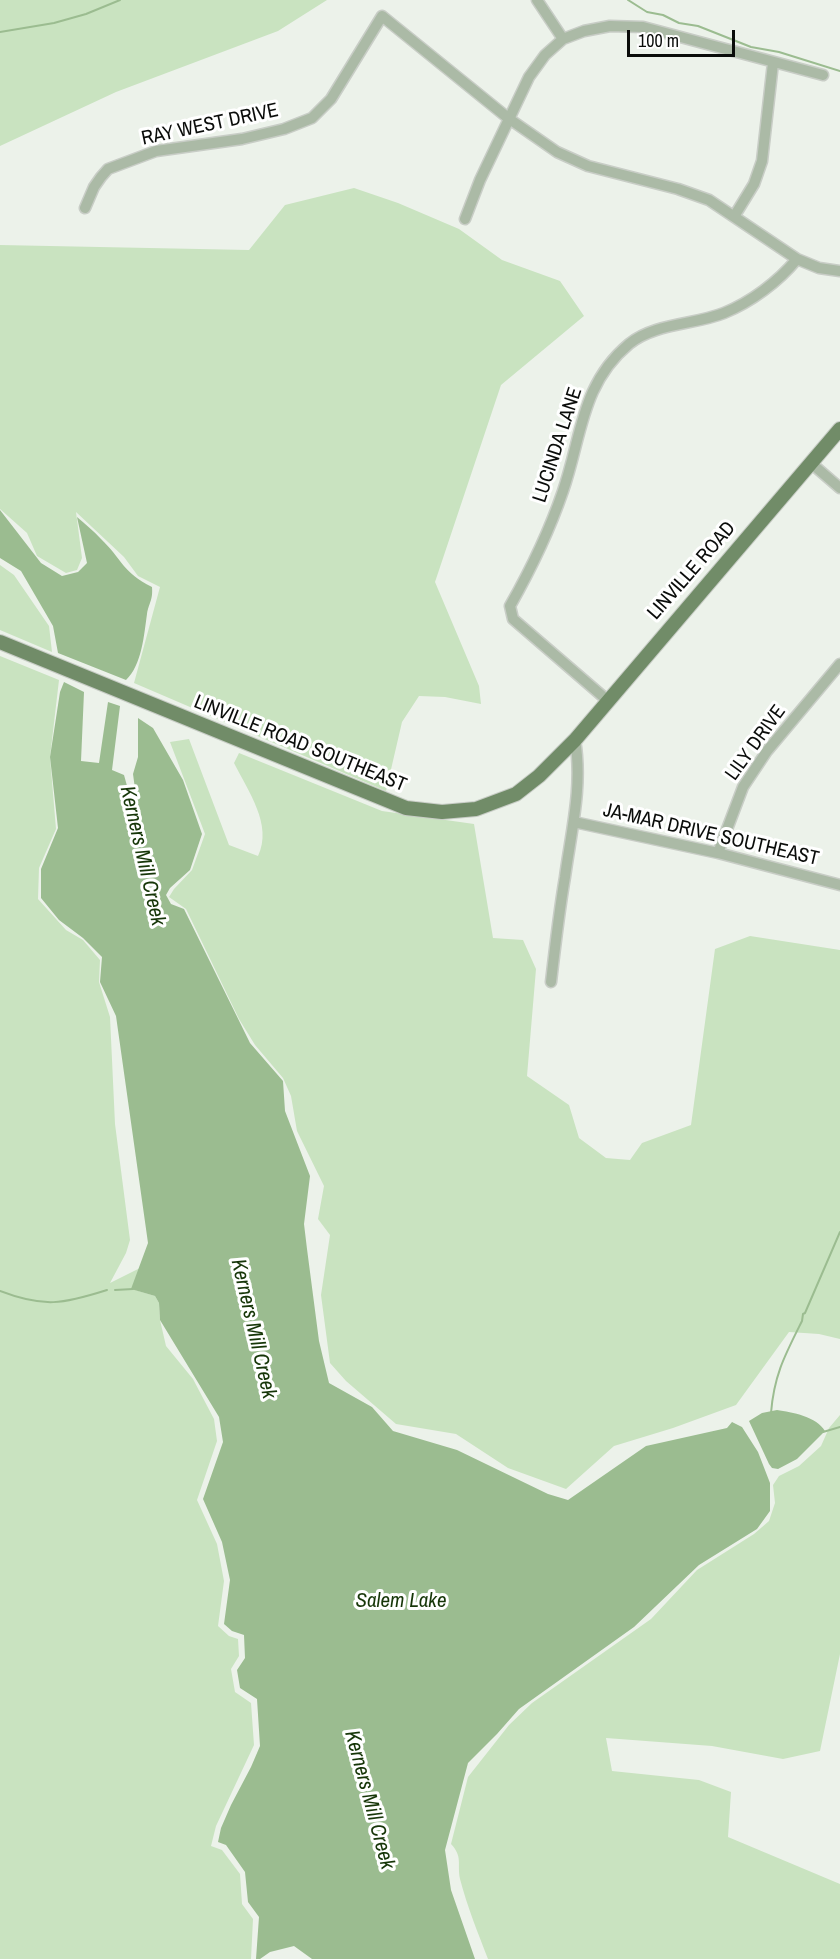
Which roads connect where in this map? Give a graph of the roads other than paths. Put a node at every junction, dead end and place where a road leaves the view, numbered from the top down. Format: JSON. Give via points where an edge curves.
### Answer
{"nodes":[{"id":1,"x":537,"y":0,"type":"edge"},
{"id":2,"x":564,"y":39,"type":"junction"},
{"id":3,"x":773,"y":63,"type":"junction"},
{"id":4,"x":823,"y":75,"type":"dead end"},
{"id":5,"x":508,"y":118,"type":"junction"},
{"id":6,"x":85,"y":208,"type":"dead end"},
{"id":7,"x":735,"y":215,"type":"junction"},
{"id":8,"x":465,"y":219,"type":"dead end"},
{"id":9,"x":797,"y":259,"type":"junction"},
{"id":10,"x":840,"y":271,"type":"edge"},
{"id":11,"x":840,"y":429,"type":"edge"},
{"id":12,"x":811,"y":463,"type":"junction"},
{"id":13,"x":840,"y":488,"type":"edge"},
{"id":14,"x":0,"y":642,"type":"edge"},
{"id":15,"x":840,"y":664,"type":"edge"},
{"id":16,"x":607,"y":700,"type":"junction"},
{"id":17,"x":575,"y":740,"type":"junction"},
{"id":18,"x":574,"y":822,"type":"junction"},
{"id":19,"x":718,"y":853,"type":"junction"},
{"id":20,"x":840,"y":885,"type":"edge"},
{"id":21,"x":551,"y":982,"type":"dead end"}],
"edges":[{"from":1,"to":2,"type":"street"},
{"from":2,"to":3,"type":"street","via":[[610,26],[643,27]]},
{"from":2,"to":5,"type":"street","via":[[545,55],[529,77]]},
{"from":3,"to":4,"type":"street"},
{"from":3,"to":7,"type":"street","via":[[762,161],[754,184]]},
{"from":5,"to":6,"type":"street","name":"RAY WEST DRIVE","via":[[382,16],[331,99],[312,118],[242,139],[156,151],[108,169]]},
{"from":5,"to":7,"type":"street","via":[[557,152],[588,166],[678,189],[710,200]]},
{"from":5,"to":8,"type":"street"},
{"from":7,"to":9,"type":"street"},
{"from":9,"to":10,"type":"street"},
{"from":9,"to":16,"type":"street","name":"LUCINDA LANE","via":[[776,281],[732,309],[659,329],[631,343],[602,373],[586,407],[547,537],[510,606],[513,620]]},
{"from":11,"to":12,"type":"main road","name":"LINVILLE ROAD"},
{"from":12,"to":13,"type":"street"},
{"from":12,"to":16,"type":"main road","name":"LINVILLE ROAD"},
{"from":14,"to":17,"type":"main road","name":"LINVILLE ROAD SOUTHEAST","via":[[309,770],[419,811],[462,811],[504,800],[524,789]]},
{"from":15,"to":19,"type":"street","name":"LILY DRIVE","via":[[767,750],[743,787]]},
{"from":16,"to":17,"type":"main road","name":"LINVILLE ROAD"},
{"from":17,"to":18,"type":"street","via":[[578,759]]},
{"from":18,"to":19,"type":"street","name":"JA-MAR DRIVE SOUTHEAST"},
{"from":18,"to":21,"type":"street"},
{"from":19,"to":20,"type":"street","name":"JA-MAR DRIVE SOUTHEAST"}]}
